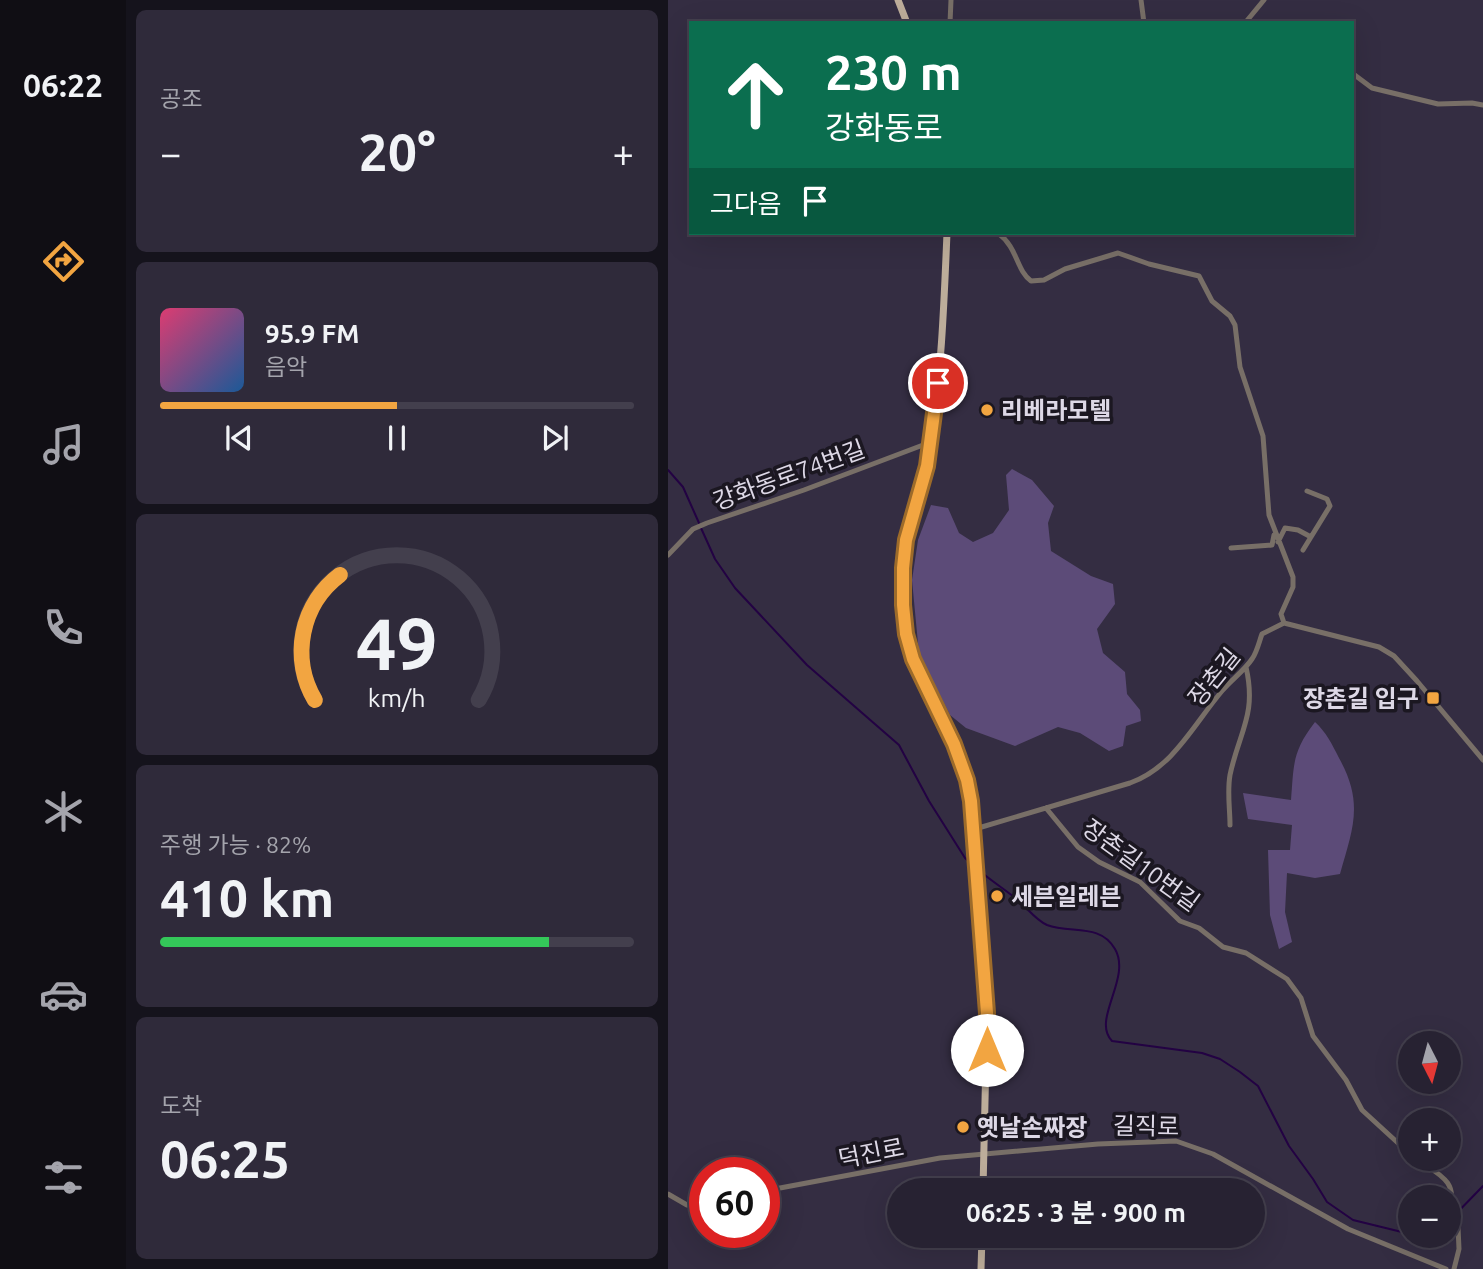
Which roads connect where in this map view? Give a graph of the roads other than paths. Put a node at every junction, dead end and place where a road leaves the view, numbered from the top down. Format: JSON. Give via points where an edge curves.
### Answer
{"nodes":[{"id":1,"x":898,"y":0,"type":"edge"},
{"id":2,"x":951,"y":0,"type":"edge"},
{"id":3,"x":1141,"y":0,"type":"edge"},
{"id":4,"x":1264,"y":0,"type":"edge"},
{"id":5,"x":906,"y":21,"type":"edge"},
{"id":6,"x":950,"y":21,"type":"edge"},
{"id":7,"x":1143,"y":21,"type":"edge"},
{"id":8,"x":1247,"y":21,"type":"edge"},
{"id":9,"x":1354,"y":74,"type":"edge"},
{"id":10,"x":1482,"y":105,"type":"edge"},
{"id":11,"x":947,"y":235,"type":"edge"},
{"id":12,"x":1000,"y":235,"type":"edge"},
{"id":13,"x":931,"y":442,"type":"junction"},
{"id":14,"x":1307,"y":491,"type":"dead end"},
{"id":15,"x":1275,"y":532,"type":"junction"},
{"id":16,"x":1311,"y":537,"type":"junction"},
{"id":17,"x":1278,"y":542,"type":"junction"},
{"id":18,"x":1231,"y":548,"type":"dead end"},
{"id":19,"x":1303,"y":550,"type":"dead end"},
{"id":20,"x":668,"y":555,"type":"edge"},
{"id":21,"x":1284,"y":623,"type":"junction"},
{"id":22,"x":1246,"y":667,"type":"junction"},
{"id":23,"x":1482,"y":760,"type":"edge"},
{"id":24,"x":1046,"y":808,"type":"junction"},
{"id":25,"x":1230,"y":825,"type":"dead end"},
{"id":26,"x":975,"y":829,"type":"junction"},
{"id":27,"x":1398,"y":1143,"type":"edge"},
{"id":28,"x":984,"y":1153,"type":"junction"},
{"id":29,"x":1434,"y":1171,"type":"edge"},
{"id":30,"x":983,"y":1178,"type":"edge"},
{"id":31,"x":1449,"y":1185,"type":"edge"},
{"id":32,"x":780,"y":1188,"type":"edge"},
{"id":33,"x":668,"y":1194,"type":"edge"},
{"id":34,"x":689,"y":1205,"type":"edge"},
{"id":35,"x":982,"y":1248,"type":"edge"},
{"id":36,"x":1459,"y":1248,"type":"edge"},
{"id":37,"x":981,"y":1269,"type":"edge"},
{"id":38,"x":1446,"y":1269,"type":"edge"},
{"id":39,"x":1454,"y":1269,"type":"edge"}],
"edges":[{"from":1,"to":5,"type":"main road"},
{"from":2,"to":6,"type":"street"},
{"from":3,"to":7,"type":"street"},
{"from":4,"to":8,"type":"street"},
{"from":9,"to":10,"type":"street","via":[[1372,88],[1439,104]]},
{"from":11,"to":13,"type":"main road"},
{"from":12,"to":15,"type":"street","via":[[1031,281],[1118,253],[1190,272],[1203,280],[1212,301],[1235,325],[1240,367],[1263,436],[1268,509]]},
{"from":13,"to":20,"type":"street","name":"강화동로74번길","via":[[693,529]]},
{"from":13,"to":26,"type":"main road","via":[[906,540],[904,620],[913,659],[961,759]]},
{"from":14,"to":16,"type":"street","via":[[1327,499],[1330,506]]},
{"from":15,"to":17,"type":"street"},
{"from":15,"to":18,"type":"street","via":[[1272,545]]},
{"from":16,"to":17,"type":"street","via":[[1285,528]]},
{"from":16,"to":19,"type":"street"},
{"from":17,"to":21,"type":"street","via":[[1293,582],[1282,609]]},
{"from":21,"to":22,"type":"street","name":"장촌길","via":[[1262,634]]},
{"from":21,"to":23,"type":"street","via":[[1388,652]]},
{"from":22,"to":24,"type":"street","name":"장촌길","via":[[1153,770],[1136,781]]},
{"from":22,"to":25,"type":"street","via":[[1250,708],[1229,783]]},
{"from":24,"to":26,"type":"street","name":"장촌길"},
{"from":24,"to":27,"type":"street","name":"장촌길10번길","via":[[1078,847],[1140,882],[1180,921],[1288,979],[1301,998],[1313,1036],[1362,1110]]},
{"from":26,"to":28,"type":"main road","via":[[987,1013]]},
{"from":28,"to":30,"type":"main road"},
{"from":28,"to":32,"type":"street","name":"덕진로","via":[[898,1164]]},
{"from":28,"to":38,"type":"street","name":"길직로","via":[[1164,1140],[1188,1144],[1340,1226]]},
{"from":29,"to":31,"type":"street"},
{"from":33,"to":34,"type":"street"},
{"from":35,"to":37,"type":"main road"},
{"from":36,"to":39,"type":"street"}]}
